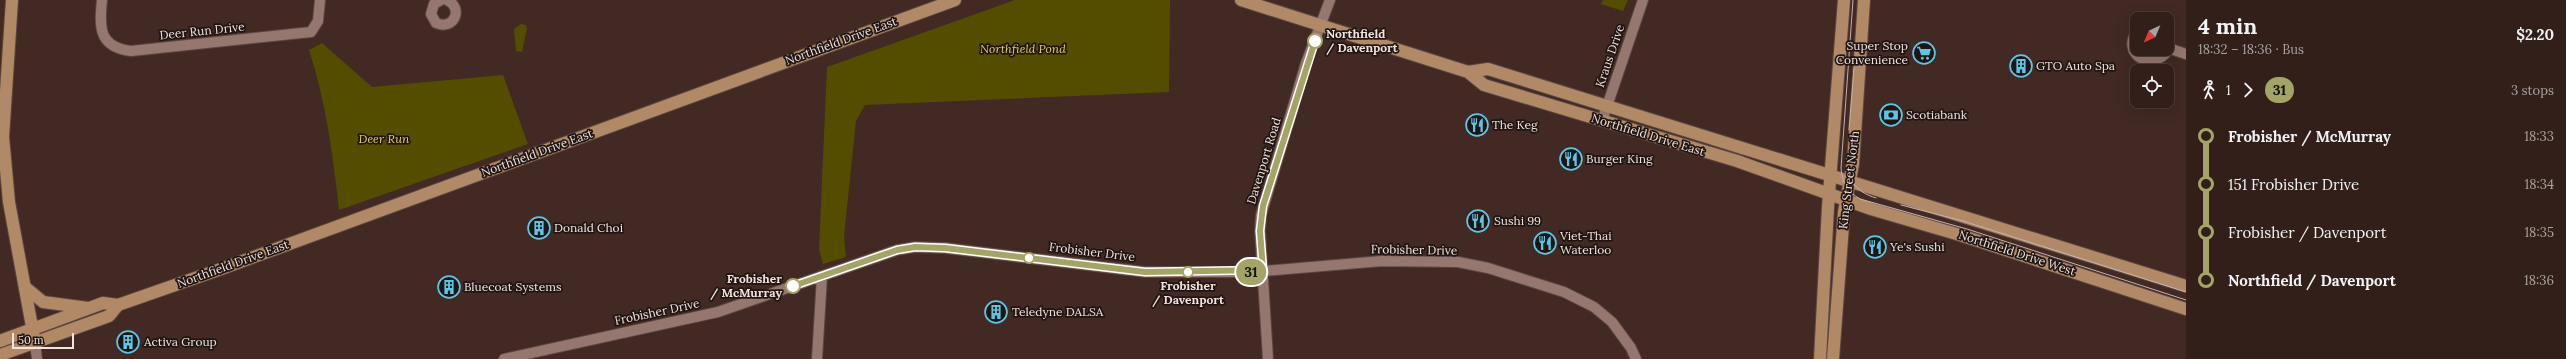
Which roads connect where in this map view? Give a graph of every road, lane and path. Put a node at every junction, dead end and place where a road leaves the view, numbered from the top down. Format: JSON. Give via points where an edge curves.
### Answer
{"nodes":[{"id":1,"x":12,"y":0,"type":"edge"},
{"id":2,"x":102,"y":0,"type":"edge"},
{"id":3,"x":320,"y":0,"type":"edge"},
{"id":4,"x":441,"y":0,"type":"edge"},
{"id":5,"x":447,"y":0,"type":"edge"},
{"id":6,"x":955,"y":0,"type":"edge"},
{"id":7,"x":1241,"y":0,"type":"edge"},
{"id":8,"x":1330,"y":0,"type":"edge"},
{"id":9,"x":1643,"y":0,"type":"edge"},
{"id":10,"x":1844,"y":0,"type":"edge"},
{"id":11,"x":1864,"y":0,"type":"edge"},
{"id":12,"x":1320,"y":26,"type":"junction"},
{"id":13,"x":2174,"y":50,"type":"edge"},
{"id":14,"x":2186,"y":54,"type":"edge"},
{"id":15,"x":2139,"y":56,"type":"edge"},
{"id":16,"x":2162,"y":56,"type":"edge"},
{"id":17,"x":1468,"y":72,"type":"junction"},
{"id":18,"x":1606,"y":107,"type":"junction"},
{"id":19,"x":1602,"y":121,"type":"junction"},
{"id":20,"x":2,"y":137,"type":"edge"},
{"id":21,"x":1831,"y":174,"type":"junction"},
{"id":22,"x":1850,"y":181,"type":"junction"},
{"id":23,"x":1830,"y":193,"type":"junction"},
{"id":24,"x":1846,"y":200,"type":"junction"},
{"id":25,"x":1263,"y":270,"type":"junction"},
{"id":26,"x":822,"y":276,"type":"junction"},
{"id":27,"x":2186,"y":286,"type":"edge"},
{"id":28,"x":25,"y":288,"type":"junction"},
{"id":29,"x":118,"y":305,"type":"junction"},
{"id":30,"x":88,"y":308,"type":"junction"},
{"id":31,"x":2186,"y":309,"type":"edge"},
{"id":32,"x":32,"y":330,"type":"junction"},
{"id":33,"x":0,"y":341,"type":"edge"},
{"id":34,"x":35,"y":343,"type":"junction"},
{"id":35,"x":0,"y":355,"type":"edge"},
{"id":36,"x":37,"y":359,"type":"edge"},
{"id":37,"x":504,"y":359,"type":"edge"},
{"id":38,"x":817,"y":359,"type":"edge"},
{"id":39,"x":1268,"y":359,"type":"edge"},
{"id":40,"x":1636,"y":359,"type":"edge"},
{"id":41,"x":1820,"y":359,"type":"edge"},
{"id":42,"x":1833,"y":359,"type":"edge"}],
"edges":[{"from":1,"to":20,"type":"main road"},
{"from":2,"to":3,"type":"street","name":"Deer Run Drive","via":[[101,29],[106,42],[116,49],[131,51],[311,32],[318,21]]},
{"from":4,"to":5,"type":"street","via":[[434,4],[431,14],[436,23],[445,25],[453,22],[456,14],[454,5]]},
{"from":6,"to":29,"type":"main road","name":"Northfield Drive East"},
{"from":7,"to":12,"type":"main road","name":"Northfield Drive East"},
{"from":8,"to":12,"type":"street","name":"Davenport Road"},
{"from":9,"to":18,"type":"street","name":"Kraus Drive"},
{"from":10,"to":21,"type":"main road","name":"King Street North"},
{"from":11,"to":22,"type":"main road","name":"King Street North","via":[[1854,164]]},
{"from":12,"to":17,"type":"main road","name":"Northfield Drive East"},
{"from":12,"to":25,"type":"street","name":"Davenport Road","via":[[1306,63],[1263,206],[1260,231]]},
{"from":13,"to":14,"type":"street"},
{"from":15,"to":16,"type":"street","via":[[2141,59],[2154,61]]},
{"from":17,"to":18,"type":"main road","name":"Northfield Drive East","via":[[1488,69]]},
{"from":17,"to":19,"type":"main road","name":"Northfield Drive East","via":[[1484,85]]},
{"from":18,"to":19,"type":"street","name":"Kraus Drive"},
{"from":18,"to":21,"type":"main road","name":"Northfield Drive East"},
{"from":19,"to":23,"type":"main road","name":"Northfield Drive East","via":[[1737,161]]},
{"from":20,"to":28,"type":"main road"},
{"from":21,"to":22,"type":"main road","name":"Northfield Drive East"},
{"from":21,"to":23,"type":"main road","name":"King Street North"},
{"from":22,"to":24,"type":"main road","name":"King Street North"},
{"from":22,"to":27,"type":"main road","name":"Northfield Drive West"},
{"from":23,"to":24,"type":"main road","name":"Northfield Drive East"},
{"from":23,"to":41,"type":"main road","name":"King Street North"},
{"from":24,"to":31,"type":"main road","name":"Northfield Drive West"},
{"from":24,"to":42,"type":"main road","name":"King Street North"},
{"from":25,"to":26,"type":"street","name":"Frobisher Drive","via":[[1145,272],[945,248],[915,247],[897,250]]},
{"from":25,"to":39,"type":"street","name":"Davenport Road"},
{"from":25,"to":40,"type":"street","name":"Frobisher Drive","via":[[1382,261],[1445,262],[1488,268],[1564,292],[1594,306],[1612,322]]},
{"from":26,"to":37,"type":"street","name":"Frobisher Drive","via":[[718,312]]},
{"from":26,"to":38,"type":"street"},
{"from":28,"to":30,"type":"main road","via":[[43,302]]},
{"from":28,"to":32,"type":"main road"},
{"from":29,"to":30,"type":"main road","name":"Northfield Drive East","via":[[103,303]]},
{"from":29,"to":34,"type":"main road","name":"Northfield Drive East","via":[[109,316]]},
{"from":30,"to":32,"type":"main road","name":"Northfield Drive East"},
{"from":32,"to":33,"type":"main road","name":"Northfield Drive East"},
{"from":32,"to":34,"type":"main road"},
{"from":34,"to":35,"type":"main road","name":"Northfield Drive East"},
{"from":34,"to":36,"type":"street"}]}
